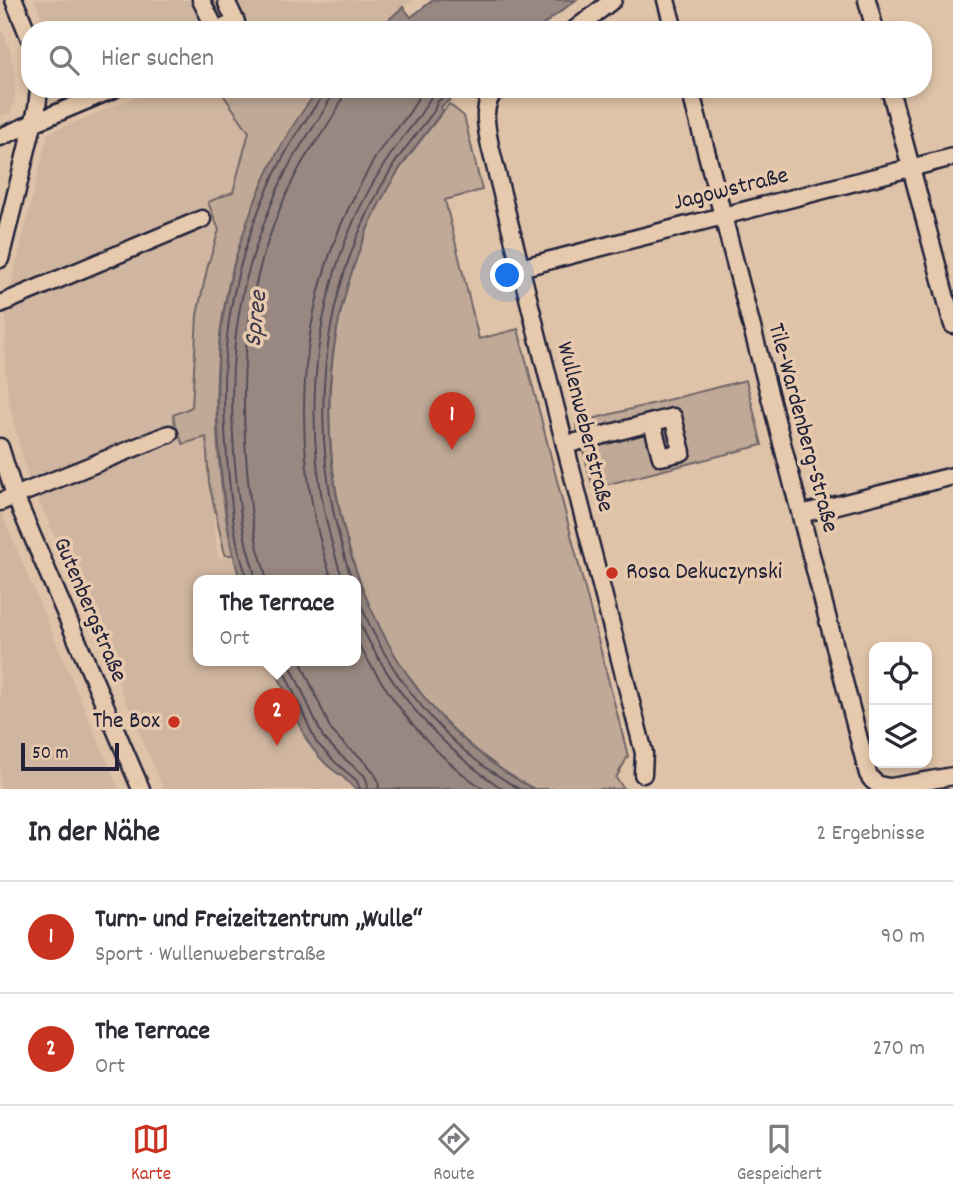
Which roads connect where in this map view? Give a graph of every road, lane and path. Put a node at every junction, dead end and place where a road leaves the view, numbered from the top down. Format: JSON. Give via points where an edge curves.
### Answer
{"nodes":[{"id":1,"x":613,"y":0,"type":"edge"},
{"id":2,"x":666,"y":0,"type":"edge"},
{"id":3,"x":867,"y":0,"type":"edge"},
{"id":4,"x":231,"y":2,"type":"edge"},
{"id":5,"x":10,"y":5,"type":"edge"},
{"id":6,"x":204,"y":6,"type":"edge"},
{"id":7,"x":236,"y":21,"type":"edge"},
{"id":8,"x":586,"y":21,"type":"edge"},
{"id":9,"x":672,"y":21,"type":"edge"},
{"id":10,"x":873,"y":21,"type":"edge"},
{"id":11,"x":21,"y":24,"type":"edge"},
{"id":12,"x":38,"y":98,"type":"edge"},
{"id":13,"x":93,"y":98,"type":"edge"},
{"id":14,"x":489,"y":98,"type":"edge"},
{"id":15,"x":692,"y":98,"type":"edge"},
{"id":16,"x":893,"y":98,"type":"edge"},
{"id":17,"x":33,"y":123,"type":"junction"},
{"id":18,"x":0,"y":137,"type":"edge"},
{"id":19,"x":953,"y":157,"type":"edge"},
{"id":20,"x":912,"y":167,"type":"junction"},
{"id":21,"x":723,"y":216,"type":"junction"},
{"id":22,"x":202,"y":219,"type":"dead end"},
{"id":23,"x":0,"y":259,"type":"edge"},
{"id":24,"x":945,"y":263,"type":"edge"},
{"id":25,"x":520,"y":268,"type":"junction"},
{"id":26,"x":0,"y":304,"type":"edge"},
{"id":27,"x":953,"y":325,"type":"edge"},
{"id":28,"x":652,"y":423,"type":"dead end"},
{"id":29,"x":169,"y":434,"type":"dead end"},
{"id":30,"x":565,"y":445,"type":"junction"},
{"id":31,"x":0,"y":447,"type":"edge"},
{"id":32,"x":953,"y":476,"type":"edge"},
{"id":33,"x":8,"y":499,"type":"edge"},
{"id":34,"x":801,"y":514,"type":"junction"},
{"id":35,"x":643,"y":774,"type":"dead end"},
{"id":36,"x":953,"y":776,"type":"edge"},
{"id":37,"x":141,"y":789,"type":"edge"}],
"edges":[{"from":1,"to":8,"type":"street"},
{"from":2,"to":9,"type":"street"},
{"from":3,"to":10,"type":"street"},
{"from":4,"to":6,"type":"street"},
{"from":4,"to":7,"type":"street"},
{"from":5,"to":11,"type":"street"},
{"from":12,"to":17,"type":"street"},
{"from":13,"to":17,"type":"street"},
{"from":14,"to":25,"type":"street","name":"Wullenweberstraße","via":[[485,119]]},
{"from":15,"to":21,"type":"street","name":"Tile-Wardenberg-Straße"},
{"from":16,"to":20,"type":"street"},
{"from":17,"to":18,"type":"street"},
{"from":17,"to":23,"type":"street"},
{"from":19,"to":20,"type":"street","name":"Jagowstraße"},
{"from":20,"to":21,"type":"street","name":"Jagowstraße"},
{"from":20,"to":24,"type":"street"},
{"from":21,"to":25,"type":"street","name":"Jagowstraße"},
{"from":21,"to":34,"type":"street","name":"Tile-Wardenberg-Straße"},
{"from":22,"to":26,"type":"street"},
{"from":24,"to":27,"type":"street"},
{"from":25,"to":30,"type":"street","name":"Wullenweberstraße"},
{"from":28,"to":30,"type":"street"},
{"from":29,"to":33,"type":"street"},
{"from":30,"to":35,"type":"street","name":"Wullenweberstraße","via":[[644,754]]},
{"from":31,"to":33,"type":"street","name":"Gutenbergstraße"},
{"from":32,"to":34,"type":"street"},
{"from":33,"to":37,"type":"street","name":"Gutenbergstraße"},
{"from":34,"to":36,"type":"street","name":"Tile-Wardenberg-Straße","via":[[870,778],[882,787],[891,787]]}]}
